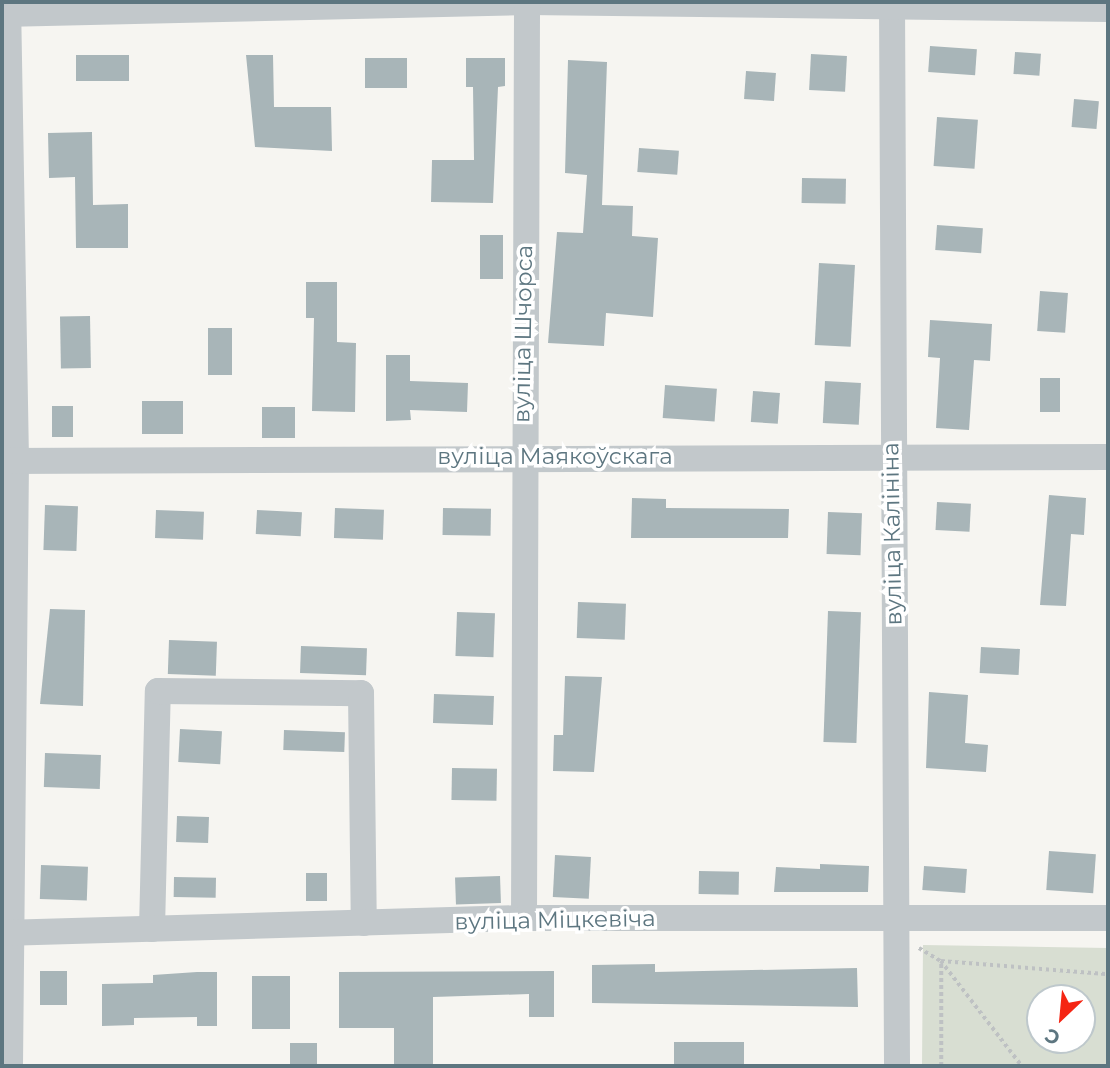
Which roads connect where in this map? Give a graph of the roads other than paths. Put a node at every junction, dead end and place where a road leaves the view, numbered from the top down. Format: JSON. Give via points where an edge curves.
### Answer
{"nodes":[{"id":1,"x":527,"y":2,"type":"edge"},
{"id":2,"x":892,"y":4,"type":"edge"},
{"id":3,"x":1108,"y":9,"type":"edge"},
{"id":4,"x":6,"y":10,"type":"edge"},
{"id":5,"x":890,"y":455,"type":"junction"},
{"id":6,"x":521,"y":456,"type":"junction"},
{"id":7,"x":1108,"y":457,"type":"edge"},
{"id":8,"x":9,"y":461,"type":"edge"},
{"id":9,"x":524,"y":918,"type":"junction"},
{"id":10,"x":1108,"y":918,"type":"edge"},
{"id":11,"x":364,"y":923,"type":"junction"},
{"id":12,"x":899,"y":927,"type":"junction"},
{"id":13,"x":152,"y":929,"type":"junction"},
{"id":14,"x":5,"y":933,"type":"edge"},
{"id":15,"x":10,"y":1066,"type":"edge"},
{"id":16,"x":897,"y":1066,"type":"edge"}],
"edges":[{"from":1,"to":2,"type":"street"},
{"from":1,"to":4,"type":"street"},
{"from":1,"to":6,"type":"street","name":"вуліца Шчорса"},
{"from":2,"to":3,"type":"street"},
{"from":2,"to":5,"type":"street","name":"вуліца Калініна"},
{"from":4,"to":8,"type":"street"},
{"from":5,"to":6,"type":"street","name":"вуліца Маякоўскага"},
{"from":5,"to":7,"type":"street","name":"вуліца Маякоўскага"},
{"from":5,"to":12,"type":"street","name":"вуліца Калініна"},
{"from":6,"to":8,"type":"street","name":"вуліца Маякоўскага"},
{"from":6,"to":9,"type":"street","name":"вуліца Шчорса"},
{"from":8,"to":14,"type":"street"},
{"from":9,"to":11,"type":"street","name":"вуліца Міцкевіча"},
{"from":9,"to":12,"type":"street","name":"вуліца Міцкевіча"},
{"from":10,"to":12,"type":"street","name":"вуліца Міцкевіча"},
{"from":11,"to":13,"type":"street","name":"вуліца Міцкевіча"},
{"from":11,"to":13,"type":"street","via":[[361,692],[158,691]]},
{"from":12,"to":16,"type":"street","name":"вуліца Калініна"},
{"from":13,"to":14,"type":"street","name":"вуліца Міцкевіча"},
{"from":14,"to":15,"type":"street"}]}
